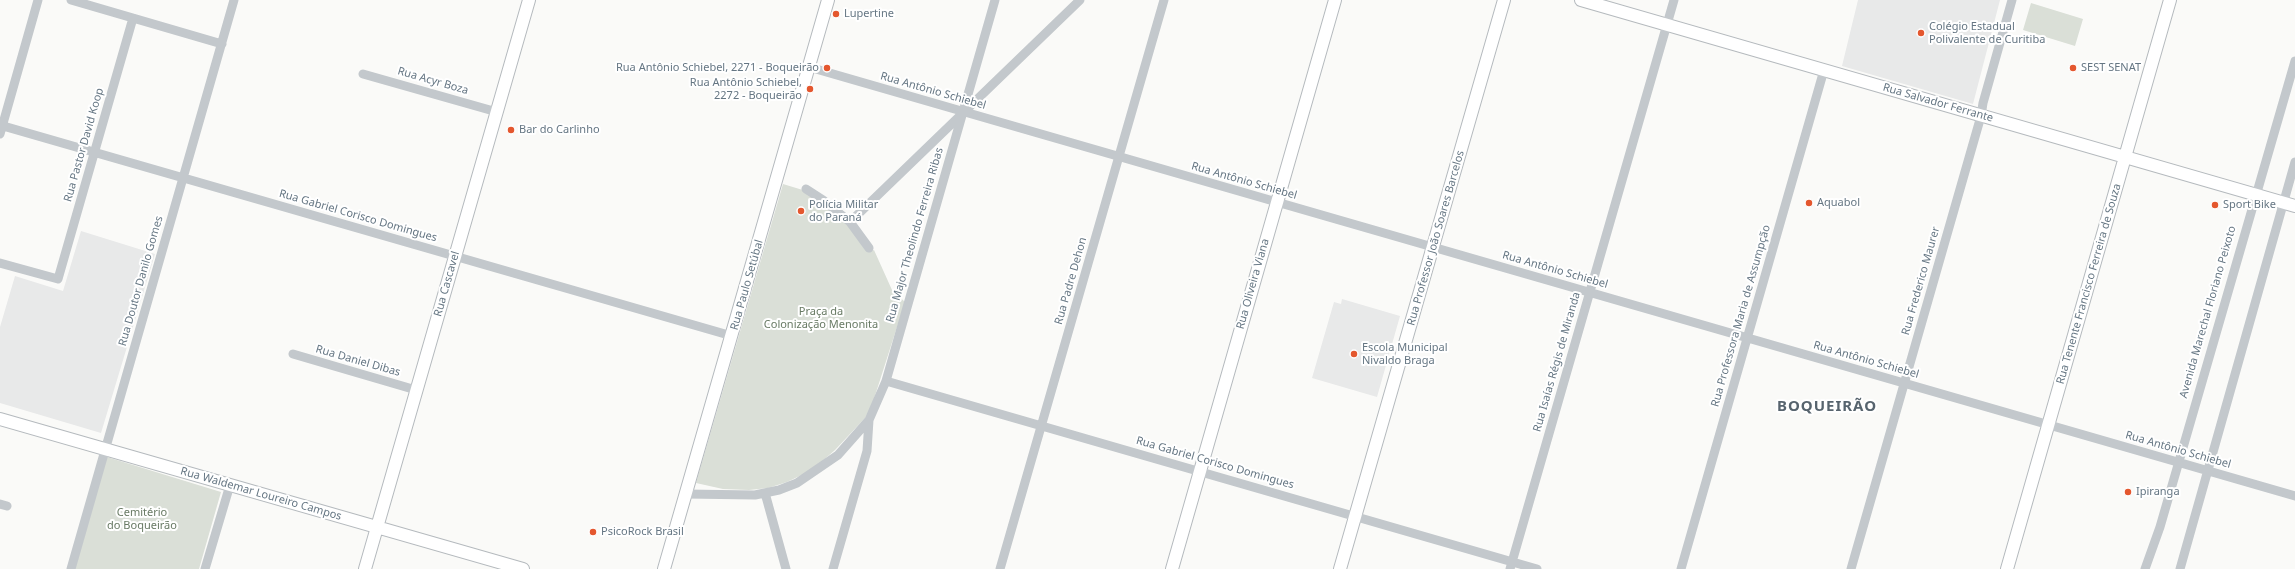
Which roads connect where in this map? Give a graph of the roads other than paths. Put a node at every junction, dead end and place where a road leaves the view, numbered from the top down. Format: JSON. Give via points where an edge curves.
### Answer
{"nodes":[{"id":1,"x":38,"y":0,"type":"edge"},
{"id":2,"x":71,"y":0,"type":"edge"},
{"id":3,"x":234,"y":0,"type":"edge"},
{"id":4,"x":529,"y":0,"type":"edge"},
{"id":5,"x":828,"y":0,"type":"edge"},
{"id":6,"x":995,"y":0,"type":"edge"},
{"id":7,"x":1080,"y":0,"type":"edge"},
{"id":8,"x":1164,"y":0,"type":"edge"},
{"id":9,"x":1335,"y":0,"type":"edge"},
{"id":10,"x":1504,"y":0,"type":"edge"},
{"id":11,"x":1580,"y":0,"type":"edge"},
{"id":12,"x":1674,"y":0,"type":"edge"},
{"id":13,"x":2012,"y":0,"type":"edge"},
{"id":14,"x":2170,"y":0,"type":"edge"},
{"id":15,"x":84,"y":2,"type":"edge"},
{"id":16,"x":133,"y":18,"type":"junction"},
{"id":17,"x":1667,"y":25,"type":"junction"},
{"id":18,"x":222,"y":44,"type":"junction"},
{"id":19,"x":2295,"y":61,"type":"edge"},
{"id":20,"x":809,"y":67,"type":"junction"},
{"id":21,"x":1824,"y":70,"type":"junction"},
{"id":22,"x":363,"y":74,"type":"dead end"},
{"id":23,"x":496,"y":112,"type":"junction"},
{"id":24,"x":963,"y":112,"type":"junction"},
{"id":25,"x":1981,"y":116,"type":"junction"},
{"id":26,"x":1,"y":128,"type":"edge"},
{"id":27,"x":94,"y":152,"type":"junction"},
{"id":28,"x":1119,"y":157,"type":"junction"},
{"id":29,"x":2125,"y":157,"type":"junction"},
{"id":30,"x":2295,"y":162,"type":"edge"},
{"id":31,"x":183,"y":178,"type":"junction"},
{"id":32,"x":806,"y":189,"type":"dead end"},
{"id":33,"x":2255,"y":194,"type":"junction"},
{"id":34,"x":1277,"y":203,"type":"junction"},
{"id":35,"x":2289,"y":205,"type":"edge"},
{"id":36,"x":850,"y":222,"type":"junction"},
{"id":37,"x":869,"y":248,"type":"dead end"},
{"id":38,"x":1433,"y":248,"type":"junction"},
{"id":39,"x":455,"y":256,"type":"junction"},
{"id":40,"x":0,"y":263,"type":"edge"},
{"id":41,"x":1590,"y":293,"type":"junction"},
{"id":42,"x":732,"y":336,"type":"junction"},
{"id":43,"x":1747,"y":338,"type":"junction"},
{"id":44,"x":293,"y":354,"type":"dead end"},
{"id":45,"x":886,"y":381,"type":"junction"},
{"id":46,"x":1904,"y":384,"type":"junction"},
{"id":47,"x":416,"y":390,"type":"junction"},
{"id":48,"x":0,"y":419,"type":"edge"},
{"id":49,"x":869,"y":420,"type":"junction"},
{"id":50,"x":2048,"y":425,"type":"junction"},
{"id":51,"x":1042,"y":426,"type":"junction"},
{"id":52,"x":105,"y":449,"type":"junction"},
{"id":53,"x":2177,"y":463,"type":"junction"},
{"id":54,"x":2208,"y":471,"type":"junction"},
{"id":55,"x":1200,"y":472,"type":"junction"},
{"id":56,"x":230,"y":485,"type":"junction"},
{"id":57,"x":686,"y":494,"type":"junction"},
{"id":58,"x":765,"y":494,"type":"junction"},
{"id":59,"x":2295,"y":496,"type":"edge"},
{"id":60,"x":1355,"y":516,"type":"junction"},
{"id":61,"x":377,"y":527,"type":"junction"},
{"id":62,"x":1511,"y":565,"type":"edge"},
{"id":63,"x":507,"y":567,"type":"edge"},
{"id":64,"x":71,"y":569,"type":"edge"},
{"id":65,"x":206,"y":569,"type":"edge"},
{"id":66,"x":365,"y":569,"type":"edge"},
{"id":67,"x":523,"y":569,"type":"edge"},
{"id":68,"x":664,"y":569,"type":"edge"},
{"id":69,"x":786,"y":569,"type":"edge"},
{"id":70,"x":833,"y":569,"type":"edge"},
{"id":71,"x":1000,"y":569,"type":"edge"},
{"id":72,"x":1172,"y":569,"type":"edge"},
{"id":73,"x":1340,"y":569,"type":"edge"},
{"id":74,"x":1537,"y":569,"type":"edge"},
{"id":75,"x":1681,"y":569,"type":"edge"},
{"id":76,"x":1851,"y":569,"type":"edge"},
{"id":77,"x":2007,"y":569,"type":"edge"},
{"id":78,"x":2146,"y":569,"type":"edge"},
{"id":79,"x":2180,"y":569,"type":"edge"}],
"edges":[{"from":1,"to":26,"type":"street"},
{"from":2,"to":15,"type":"street"},
{"from":3,"to":18,"type":"street","name":"Rua Doutor Danilo Gomes"},
{"from":4,"to":23,"type":"main road","name":"Rua Cascavel"},
{"from":5,"to":20,"type":"main road","name":"Rua Paulo Setúbal"},
{"from":6,"to":24,"type":"street","name":"Rua Major Theolindo Ferreira Ribas"},
{"from":7,"to":24,"type":"street"},
{"from":8,"to":28,"type":"street","name":"Rua Padre Dehon"},
{"from":9,"to":34,"type":"main road","name":"Rua Oliveira Viana"},
{"from":10,"to":38,"type":"main road","name":"Rua Professor João Soares Barcelos"},
{"from":11,"to":17,"type":"main road","name":"Rua Salvador Ferrante"},
{"from":12,"to":17,"type":"street","name":"Rua Isaías Régis de Miranda"},
{"from":13,"to":25,"type":"street","name":"Rua Frederico Maurer"},
{"from":14,"to":29,"type":"main road","name":"Rua Tenente Francisco Ferreira de Souza"},
{"from":15,"to":16,"type":"street"},
{"from":16,"to":18,"type":"street"},
{"from":16,"to":27,"type":"street","name":"Rua Pastor David Koop"},
{"from":17,"to":21,"type":"main road","name":"Rua Salvador Ferrante"},
{"from":17,"to":41,"type":"street","name":"Rua Isaías Régis de Miranda"},
{"from":18,"to":31,"type":"street","name":"Rua Doutor Danilo Gomes"},
{"from":19,"to":33,"type":"street","name":"Avenida Marechal Floriano Peixoto"},
{"from":20,"to":24,"type":"street","name":"Rua Antônio Schiebel"},
{"from":20,"to":42,"type":"main road","name":"Rua Paulo Setúbal"},
{"from":21,"to":25,"type":"main road","name":"Rua Salvador Ferrante"},
{"from":21,"to":43,"type":"street","name":"Rua Professora Maria de Assumpção"},
{"from":22,"to":23,"type":"street","name":"Rua Acyr Boza"},
{"from":23,"to":39,"type":"main road","name":"Rua Cascavel"},
{"from":24,"to":28,"type":"street","name":"Rua Antônio Schiebel"},
{"from":24,"to":36,"type":"street"},
{"from":24,"to":45,"type":"street","name":"Rua Major Theolindo Ferreira Ribas"},
{"from":25,"to":29,"type":"main road","name":"Rua Salvador Ferrante"},
{"from":25,"to":46,"type":"street","name":"Rua Frederico Maurer"},
{"from":26,"to":27,"type":"street","name":"Rua Gabriel Corisco Domingues"},
{"from":27,"to":31,"type":"street","name":"Rua Gabriel Corisco Domingues"},
{"from":27,"to":40,"type":"street","name":"Rua Pastor David Koop","via":[[58,279]]},
{"from":28,"to":34,"type":"street","name":"Rua Antônio Schiebel"},
{"from":28,"to":51,"type":"street","name":"Rua Padre Dehon"},
{"from":29,"to":33,"type":"main road","name":"Rua Salvador Ferrante"},
{"from":29,"to":50,"type":"main road","name":"Rua Tenente Francisco Ferreira de Souza"},
{"from":30,"to":35,"type":"street"},
{"from":31,"to":39,"type":"street","name":"Rua Gabriel Corisco Domingues"},
{"from":31,"to":52,"type":"street","name":"Rua Doutor Danilo Gomes"},
{"from":32,"to":36,"type":"street"},
{"from":33,"to":35,"type":"main road","name":"Rua Salvador Ferrante"},
{"from":33,"to":53,"type":"street","name":"Avenida Marechal Floriano Peixoto"},
{"from":34,"to":38,"type":"street","name":"Rua Antônio Schiebel"},
{"from":34,"to":55,"type":"main road","name":"Rua Oliveira Viana"},
{"from":35,"to":54,"type":"street"},
{"from":36,"to":37,"type":"street"},
{"from":38,"to":41,"type":"street","name":"Rua Antônio Schiebel"},
{"from":38,"to":60,"type":"main road","name":"Rua Professor João Soares Barcelos"},
{"from":39,"to":42,"type":"street","name":"Rua Gabriel Corisco Domingues"},
{"from":39,"to":47,"type":"main road","name":"Rua Cascavel"},
{"from":41,"to":43,"type":"street","name":"Rua Antônio Schiebel"},
{"from":41,"to":62,"type":"street","name":"Rua Isaías Régis de Miranda"},
{"from":42,"to":57,"type":"main road","name":"Rua Paulo Setúbal"},
{"from":43,"to":46,"type":"street","name":"Rua Antônio Schiebel"},
{"from":43,"to":75,"type":"street","name":"Rua Professora Maria de Assumpção"},
{"from":44,"to":47,"type":"street","name":"Rua Daniel Dibas"},
{"from":45,"to":49,"type":"street","name":"Rua Major Theolindo Ferreira Ribas"},
{"from":45,"to":51,"type":"street","name":"Rua Gabriel Corisco Domingues"},
{"from":46,"to":50,"type":"street","name":"Rua Antônio Schiebel"},
{"from":46,"to":76,"type":"street","name":"Rua Frederico Maurer"},
{"from":47,"to":61,"type":"main road","name":"Rua Cascavel"},
{"from":48,"to":52,"type":"main road","name":"Rua Waldemar Loureiro Campos"},
{"from":49,"to":58,"type":"street","via":[[851,442],[825,466],[797,483]]},
{"from":49,"to":70,"type":"street","name":"Rua Major Theolindo Ferreira Ribas","via":[[867,451]]},
{"from":50,"to":53,"type":"street","name":"Rua Antônio Schiebel"},
{"from":50,"to":77,"type":"main road","name":"Rua Tenente Francisco Ferreira de Souza"},
{"from":51,"to":55,"type":"street","name":"Rua Gabriel Corisco Domingues"},
{"from":51,"to":71,"type":"street","name":"Rua Padre Dehon"},
{"from":52,"to":56,"type":"main road","name":"Rua Waldemar Loureiro Campos"},
{"from":52,"to":64,"type":"street","name":"Rua Doutor Danilo Gomes"},
{"from":53,"to":54,"type":"street","name":"Rua Antônio Schiebel"},
{"from":53,"to":78,"type":"street","name":"Avenida Marechal Floriano Peixoto"},
{"from":54,"to":59,"type":"street","name":"Rua Antônio Schiebel"},
{"from":54,"to":79,"type":"street"},
{"from":55,"to":60,"type":"street","name":"Rua Gabriel Corisco Domingues"},
{"from":55,"to":72,"type":"main road","name":"Rua Oliveira Viana"},
{"from":56,"to":61,"type":"main road","name":"Rua Waldemar Loureiro Campos"},
{"from":56,"to":65,"type":"street"},
{"from":57,"to":58,"type":"street"},
{"from":57,"to":68,"type":"main road","name":"Rua Paulo Setúbal"},
{"from":58,"to":69,"type":"street"},
{"from":60,"to":62,"type":"street","name":"Rua Gabriel Corisco Domingues"},
{"from":60,"to":73,"type":"main road","name":"Rua Professor João Soares Barcelos"},
{"from":61,"to":63,"type":"main road","name":"Rua Waldemar Loureiro Campos"},
{"from":61,"to":66,"type":"main road","name":"Rua Cascavel"},
{"from":62,"to":74,"type":"street","name":"Rua Gabriel Corisco Domingues"},
{"from":63,"to":67,"type":"main road","name":"Rua Waldemar Loureiro Campos"}]}
